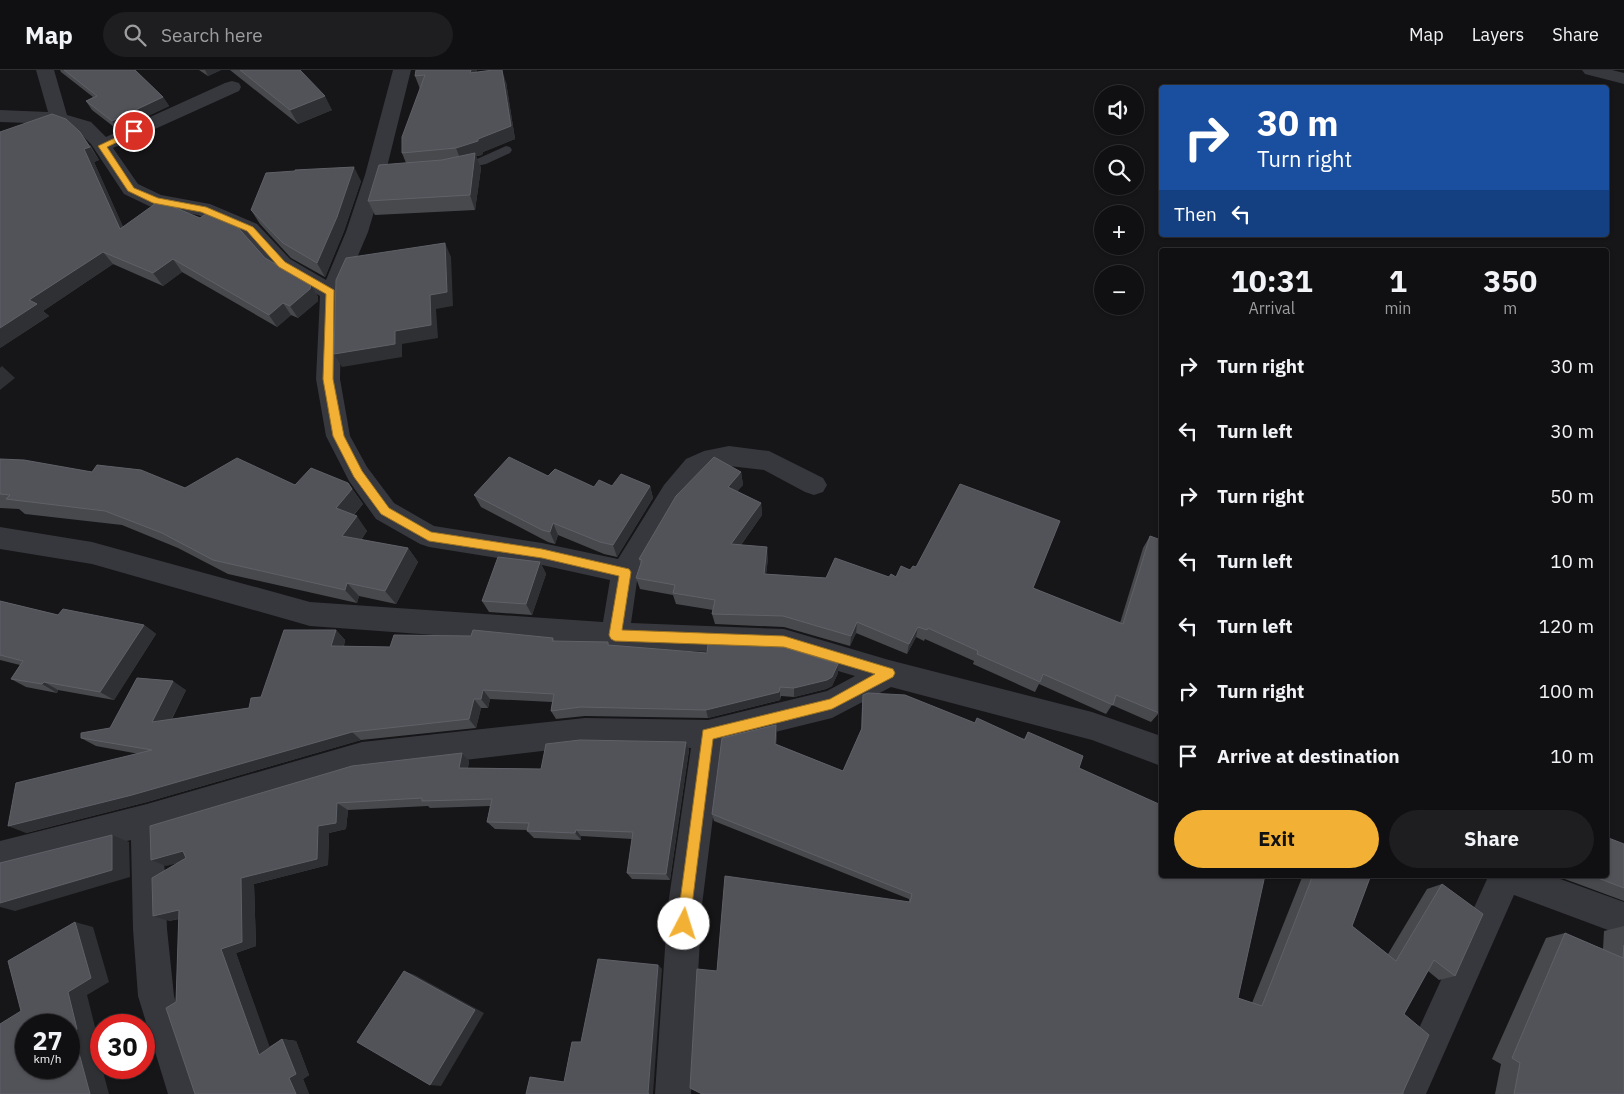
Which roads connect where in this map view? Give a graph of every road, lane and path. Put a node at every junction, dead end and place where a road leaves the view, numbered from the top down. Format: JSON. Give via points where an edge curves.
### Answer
{"nodes":[{"id":1,"x":45,"y":70,"type":"edge"},
{"id":2,"x":402,"y":70,"type":"edge"},
{"id":3,"x":1591,"y":70,"type":"edge"},
{"id":4,"x":1624,"y":79,"type":"edge"},
{"id":5,"x":232,"y":87,"type":"dead end"},
{"id":6,"x":0,"y":116,"type":"edge"},
{"id":7,"x":59,"y":118,"type":"junction"},
{"id":8,"x":102,"y":146,"type":"junction"},
{"id":9,"x":506,"y":150,"type":"dead end"},
{"id":10,"x":443,"y":168,"type":"edge"},
{"id":11,"x":331,"y":293,"type":"junction"},
{"id":12,"x":814,"y":485,"type":"dead end"},
{"id":13,"x":0,"y":538,"type":"edge"},
{"id":14,"x":626,"y":572,"type":"junction"},
{"id":15,"x":615,"y":635,"type":"junction"},
{"id":16,"x":888,"y":673,"type":"junction"},
{"id":17,"x":708,"y":734,"type":"junction"},
{"id":18,"x":1159,"y":750,"type":"edge"},
{"id":19,"x":147,"y":820,"type":"junction"},
{"id":20,"x":0,"y":856,"type":"edge"},
{"id":21,"x":1504,"y":878,"type":"edge"},
{"id":22,"x":1513,"y":878,"type":"edge"},
{"id":23,"x":1624,"y":920,"type":"edge"},
{"id":24,"x":186,"y":1094,"type":"edge"},
{"id":25,"x":673,"y":1094,"type":"edge"},
{"id":26,"x":1408,"y":1094,"type":"edge"}],
"edges":[{"from":1,"to":7,"type":"street"},
{"from":2,"to":11,"type":"street","via":[[383,174]]},
{"from":3,"to":4,"type":"street"},
{"from":5,"to":8,"type":"street"},
{"from":6,"to":7,"type":"street"},
{"from":7,"to":8,"type":"street","via":[[84,126]]},
{"from":8,"to":11,"type":"street","via":[[131,190],[156,201],[203,209],[250,229],[282,264]]},
{"from":9,"to":10,"type":"lane","via":[[479,163]]},
{"from":11,"to":14,"type":"street","via":[[328,379],[338,436],[358,474],[385,511],[429,536],[542,554]]},
{"from":12,"to":14,"type":"street","via":[[769,461],[729,456],[713,458],[695,466],[673,492]]},
{"from":13,"to":15,"type":"street","via":[[92,553],[310,614]]},
{"from":14,"to":15,"type":"street"},
{"from":15,"to":16,"type":"street","via":[[784,642]]},
{"from":16,"to":17,"type":"street","via":[[832,704]]},
{"from":16,"to":18,"type":"street","via":[[1092,726]]},
{"from":17,"to":19,"type":"street","via":[[585,732],[362,757]]},
{"from":17,"to":25,"type":"street","via":[[685,905]]},
{"from":19,"to":20,"type":"street"},
{"from":19,"to":24,"type":"street","via":[[150,929],[156,996]]},
{"from":21,"to":26,"type":"street"},
{"from":22,"to":23,"type":"street"}]}
